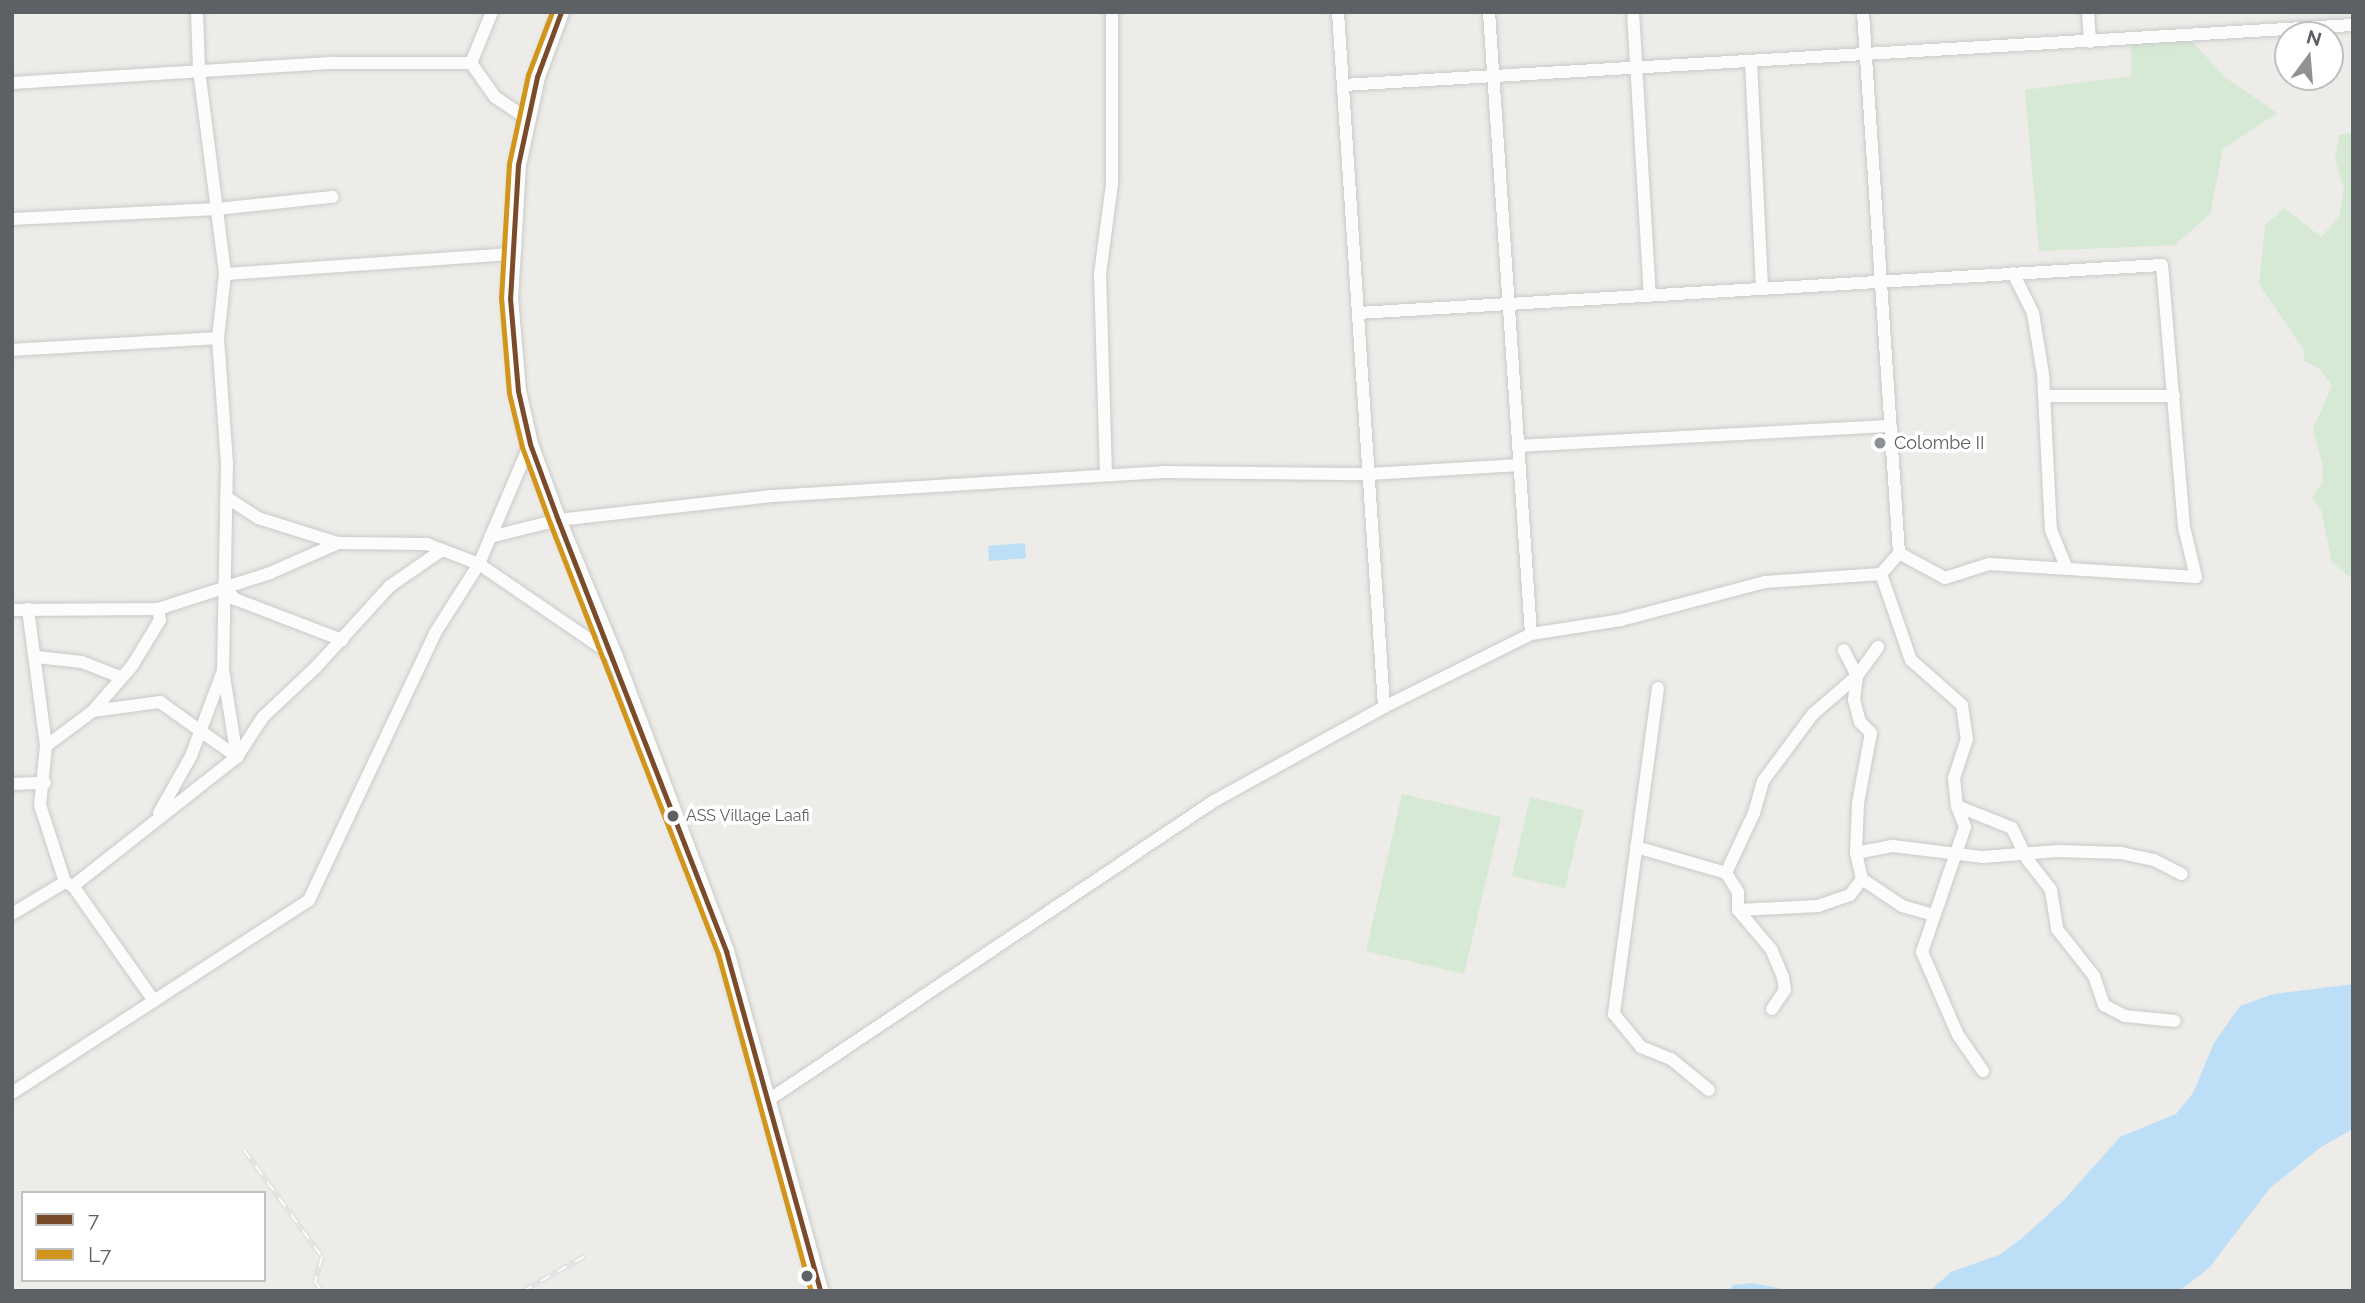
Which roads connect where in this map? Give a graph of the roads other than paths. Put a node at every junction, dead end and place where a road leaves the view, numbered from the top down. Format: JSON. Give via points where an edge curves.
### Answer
{"nodes":[{"id":1,"x":197,"y":12,"type":"edge"},
{"id":2,"x":492,"y":12,"type":"edge"},
{"id":3,"x":561,"y":12,"type":"edge"},
{"id":4,"x":1112,"y":12,"type":"edge"},
{"id":5,"x":1338,"y":12,"type":"edge"},
{"id":6,"x":1489,"y":12,"type":"edge"},
{"id":7,"x":1633,"y":12,"type":"edge"},
{"id":8,"x":1863,"y":12,"type":"edge"},
{"id":9,"x":2088,"y":12,"type":"edge"},
{"id":10,"x":2353,"y":26,"type":"edge"},
{"id":11,"x":2090,"y":42,"type":"junction"},
{"id":12,"x":1866,"y":55,"type":"junction"},
{"id":13,"x":1751,"y":62,"type":"junction"},
{"id":14,"x":471,"y":63,"type":"junction"},
{"id":15,"x":1636,"y":68,"type":"junction"},
{"id":16,"x":199,"y":70,"type":"junction"},
{"id":17,"x":1493,"y":76,"type":"junction"},
{"id":18,"x":12,"y":83,"type":"edge"},
{"id":19,"x":1343,"y":85,"type":"junction"},
{"id":20,"x":526,"y":118,"type":"junction"},
{"id":21,"x":332,"y":197,"type":"dead end"},
{"id":22,"x":217,"y":209,"type":"junction"},
{"id":23,"x":15,"y":218,"type":"edge"},
{"id":24,"x":512,"y":254,"type":"junction"},
{"id":25,"x":2013,"y":273,"type":"junction"},
{"id":26,"x":225,"y":274,"type":"junction"},
{"id":27,"x":1881,"y":281,"type":"junction"},
{"id":28,"x":1762,"y":288,"type":"junction"},
{"id":29,"x":1650,"y":295,"type":"junction"},
{"id":30,"x":1509,"y":304,"type":"junction"},
{"id":31,"x":1358,"y":313,"type":"junction"},
{"id":32,"x":218,"y":338,"type":"junction"},
{"id":33,"x":16,"y":351,"type":"edge"},
{"id":34,"x":2045,"y":396,"type":"junction"},
{"id":35,"x":2174,"y":396,"type":"junction"},
{"id":36,"x":1890,"y":426,"type":"junction"},
{"id":37,"x":530,"y":444,"type":"junction"},
{"id":38,"x":1518,"y":446,"type":"junction"},
{"id":39,"x":1520,"y":465,"type":"junction"},
{"id":40,"x":1369,"y":474,"type":"junction"},
{"id":41,"x":1106,"y":475,"type":"junction"},
{"id":42,"x":226,"y":497,"type":"junction"},
{"id":43,"x":558,"y":520,"type":"junction"},
{"id":44,"x":491,"y":537,"type":"junction"},
{"id":45,"x":338,"y":543,"type":"junction"},
{"id":46,"x":442,"y":550,"type":"junction"},
{"id":47,"x":1899,"y":553,"type":"junction"},
{"id":48,"x":479,"y":564,"type":"junction"},
{"id":49,"x":2067,"y":569,"type":"junction"},
{"id":50,"x":1881,"y":574,"type":"junction"},
{"id":51,"x":225,"y":588,"type":"junction"},
{"id":52,"x":29,"y":608,"type":"junction"},
{"id":53,"x":158,"y":609,"type":"junction"},
{"id":54,"x":12,"y":610,"type":"edge"},
{"id":55,"x":1531,"y":635,"type":"junction"},
{"id":56,"x":342,"y":640,"type":"junction"},
{"id":57,"x":1878,"y":647,"type":"dead end"},
{"id":58,"x":1844,"y":650,"type":"dead end"},
{"id":59,"x":37,"y":657,"type":"junction"},
{"id":60,"x":615,"y":657,"type":"junction"},
{"id":61,"x":223,"y":670,"type":"junction"},
{"id":62,"x":1857,"y":676,"type":"junction"},
{"id":63,"x":120,"y":677,"type":"junction"},
{"id":64,"x":1658,"y":688,"type":"dead end"},
{"id":65,"x":1384,"y":707,"type":"junction"},
{"id":66,"x":93,"y":711,"type":"junction"},
{"id":67,"x":200,"y":733,"type":"junction"},
{"id":68,"x":46,"y":746,"type":"junction"},
{"id":69,"x":237,"y":757,"type":"junction"},
{"id":70,"x":45,"y":783,"type":"junction"},
{"id":71,"x":12,"y":784,"type":"edge"},
{"id":72,"x":1957,"y":806,"type":"junction"},
{"id":73,"x":137,"y":836,"type":"junction"},
{"id":74,"x":1636,"y":847,"type":"junction"},
{"id":75,"x":1953,"y":852,"type":"junction"},
{"id":76,"x":2024,"y":852,"type":"junction"},
{"id":77,"x":1856,"y":853,"type":"junction"},
{"id":78,"x":1726,"y":873,"type":"junction"},
{"id":79,"x":2182,"y":874,"type":"dead end"},
{"id":80,"x":1862,"y":879,"type":"junction"},
{"id":81,"x":69,"y":884,"type":"junction"},
{"id":82,"x":1738,"y":910,"type":"junction"},
{"id":83,"x":12,"y":914,"type":"edge"},
{"id":84,"x":1933,"y":915,"type":"junction"},
{"id":85,"x":154,"y":1001,"type":"junction"},
{"id":86,"x":1772,"y":1009,"type":"dead end"},
{"id":87,"x":2175,"y":1021,"type":"dead end"},
{"id":88,"x":1983,"y":1071,"type":"dead end"},
{"id":89,"x":1709,"y":1090,"type":"dead end"},
{"id":90,"x":12,"y":1093,"type":"edge"},
{"id":91,"x":767,"y":1101,"type":"junction"},
{"id":92,"x":820,"y":1291,"type":"edge"}],
"edges":[{"from":1,"to":16,"type":"street"},
{"from":2,"to":14,"type":"street"},
{"from":3,"to":20,"type":"street"},
{"from":4,"to":41,"type":"street","via":[[1112,184],[1100,274]]},
{"from":5,"to":19,"type":"street"},
{"from":6,"to":17,"type":"street"},
{"from":7,"to":15,"type":"street"},
{"from":8,"to":12,"type":"street"},
{"from":9,"to":11,"type":"street"},
{"from":10,"to":11,"type":"street"},
{"from":11,"to":12,"type":"street"},
{"from":12,"to":13,"type":"street"},
{"from":12,"to":27,"type":"street"},
{"from":13,"to":15,"type":"street"},
{"from":13,"to":28,"type":"street"},
{"from":14,"to":16,"type":"street","via":[[333,63]]},
{"from":14,"to":20,"type":"street","via":[[495,97]]},
{"from":15,"to":17,"type":"street"},
{"from":15,"to":29,"type":"street"},
{"from":16,"to":18,"type":"street"},
{"from":16,"to":22,"type":"street"},
{"from":17,"to":19,"type":"street"},
{"from":17,"to":30,"type":"street"},
{"from":19,"to":31,"type":"street"},
{"from":20,"to":24,"type":"street"},
{"from":21,"to":22,"type":"street"},
{"from":22,"to":23,"type":"street"},
{"from":22,"to":26,"type":"street"},
{"from":24,"to":26,"type":"street"},
{"from":24,"to":37,"type":"street","via":[[512,333]]},
{"from":25,"to":27,"type":"street"},
{"from":25,"to":34,"type":"street","via":[[2033,313]]},
{"from":25,"to":35,"type":"street","via":[[2162,264]]},
{"from":26,"to":32,"type":"street"},
{"from":27,"to":28,"type":"street"},
{"from":27,"to":36,"type":"street"},
{"from":28,"to":29,"type":"street"},
{"from":29,"to":30,"type":"street"},
{"from":30,"to":31,"type":"street"},
{"from":30,"to":38,"type":"street"},
{"from":31,"to":40,"type":"street"},
{"from":32,"to":33,"type":"street"},
{"from":32,"to":42,"type":"street"},
{"from":34,"to":35,"type":"street"},
{"from":34,"to":49,"type":"street","via":[[2051,530]]},
{"from":35,"to":49,"type":"street","via":[[2183,527],[2196,578]]},
{"from":36,"to":38,"type":"street"},
{"from":36,"to":47,"type":"street"},
{"from":37,"to":43,"type":"street"},
{"from":37,"to":44,"type":"street"},
{"from":38,"to":39,"type":"street"},
{"from":39,"to":40,"type":"street"},
{"from":39,"to":55,"type":"street"},
{"from":40,"to":41,"type":"street"},
{"from":40,"to":65,"type":"street"},
{"from":41,"to":43,"type":"street","via":[[772,496]]},
{"from":42,"to":45,"type":"street","via":[[258,518]]},
{"from":42,"to":51,"type":"street"},
{"from":43,"to":44,"type":"street"},
{"from":43,"to":60,"type":"street"},
{"from":44,"to":48,"type":"street"},
{"from":45,"to":46,"type":"street","via":[[427,544]]},
{"from":45,"to":51,"type":"street"},
{"from":46,"to":48,"type":"street"},
{"from":46,"to":56,"type":"street","via":[[390,586]]},
{"from":47,"to":49,"type":"street","via":[[1945,578],[1989,564]]},
{"from":47,"to":50,"type":"street"},
{"from":48,"to":60,"type":"street"},
{"from":48,"to":85,"type":"street","via":[[435,633],[309,900]]},
{"from":50,"to":55,"type":"street","via":[[1765,582],[1621,620]]},
{"from":50,"to":72,"type":"street","via":[[1899,637],[1912,660],[1962,705],[1967,739],[1954,778]]},
{"from":51,"to":53,"type":"street"},
{"from":51,"to":56,"type":"street","via":[[235,599]]},
{"from":51,"to":61,"type":"street"},
{"from":52,"to":53,"type":"street"},
{"from":52,"to":54,"type":"street"},
{"from":52,"to":59,"type":"street"},
{"from":53,"to":63,"type":"street","via":[[160,620]]},
{"from":55,"to":65,"type":"street"},
{"from":56,"to":69,"type":"street","via":[[263,717]]},
{"from":57,"to":62,"type":"street"},
{"from":58,"to":62,"type":"street"},
{"from":59,"to":63,"type":"street","via":[[82,662]]},
{"from":59,"to":68,"type":"street"},
{"from":60,"to":91,"type":"street","via":[[726,951]]},
{"from":61,"to":67,"type":"street"},
{"from":61,"to":69,"type":"street"},
{"from":62,"to":77,"type":"street","via":[[1854,701],[1860,722],[1871,733],[1858,803]]},
{"from":62,"to":78,"type":"street","via":[[1813,714],[1763,781],[1754,813]]},
{"from":63,"to":66,"type":"street"},
{"from":64,"to":74,"type":"street"},
{"from":65,"to":91,"type":"street","via":[[1214,801]]},
{"from":66,"to":67,"type":"street","via":[[160,702]]},
{"from":66,"to":68,"type":"street"},
{"from":67,"to":69,"type":"street"},
{"from":67,"to":73,"type":"street","via":[[166,805]]},
{"from":68,"to":70,"type":"street"},
{"from":69,"to":73,"type":"street"},
{"from":70,"to":71,"type":"street"},
{"from":70,"to":81,"type":"street","via":[[40,805]]},
{"from":72,"to":75,"type":"street","via":[[1965,827]]},
{"from":72,"to":76,"type":"street","via":[[2012,828]]},
{"from":73,"to":81,"type":"street"},
{"from":74,"to":78,"type":"street"},
{"from":74,"to":89,"type":"street","via":[[1614,1014],[1642,1047],[1671,1059]]},
{"from":75,"to":76,"type":"street","via":[[1983,857]]},
{"from":75,"to":77,"type":"street","via":[[1893,846]]},
{"from":75,"to":84,"type":"street"},
{"from":76,"to":79,"type":"street","via":[[2121,853],[2154,860]]},
{"from":76,"to":87,"type":"street","via":[[2051,890],[2057,929],[2094,976],[2104,1005],[2125,1016]]},
{"from":77,"to":80,"type":"street"},
{"from":78,"to":82,"type":"street","via":[[1738,892]]},
{"from":80,"to":82,"type":"street","via":[[1850,895],[1818,906]]},
{"from":80,"to":84,"type":"street","via":[[1902,906]]},
{"from":81,"to":83,"type":"street"},
{"from":81,"to":85,"type":"street"},
{"from":82,"to":86,"type":"street","via":[[1771,949],[1783,977],[1785,990]]},
{"from":84,"to":88,"type":"street","via":[[1922,952],[1958,1035]]},
{"from":85,"to":90,"type":"street"},
{"from":91,"to":92,"type":"street"}]}
